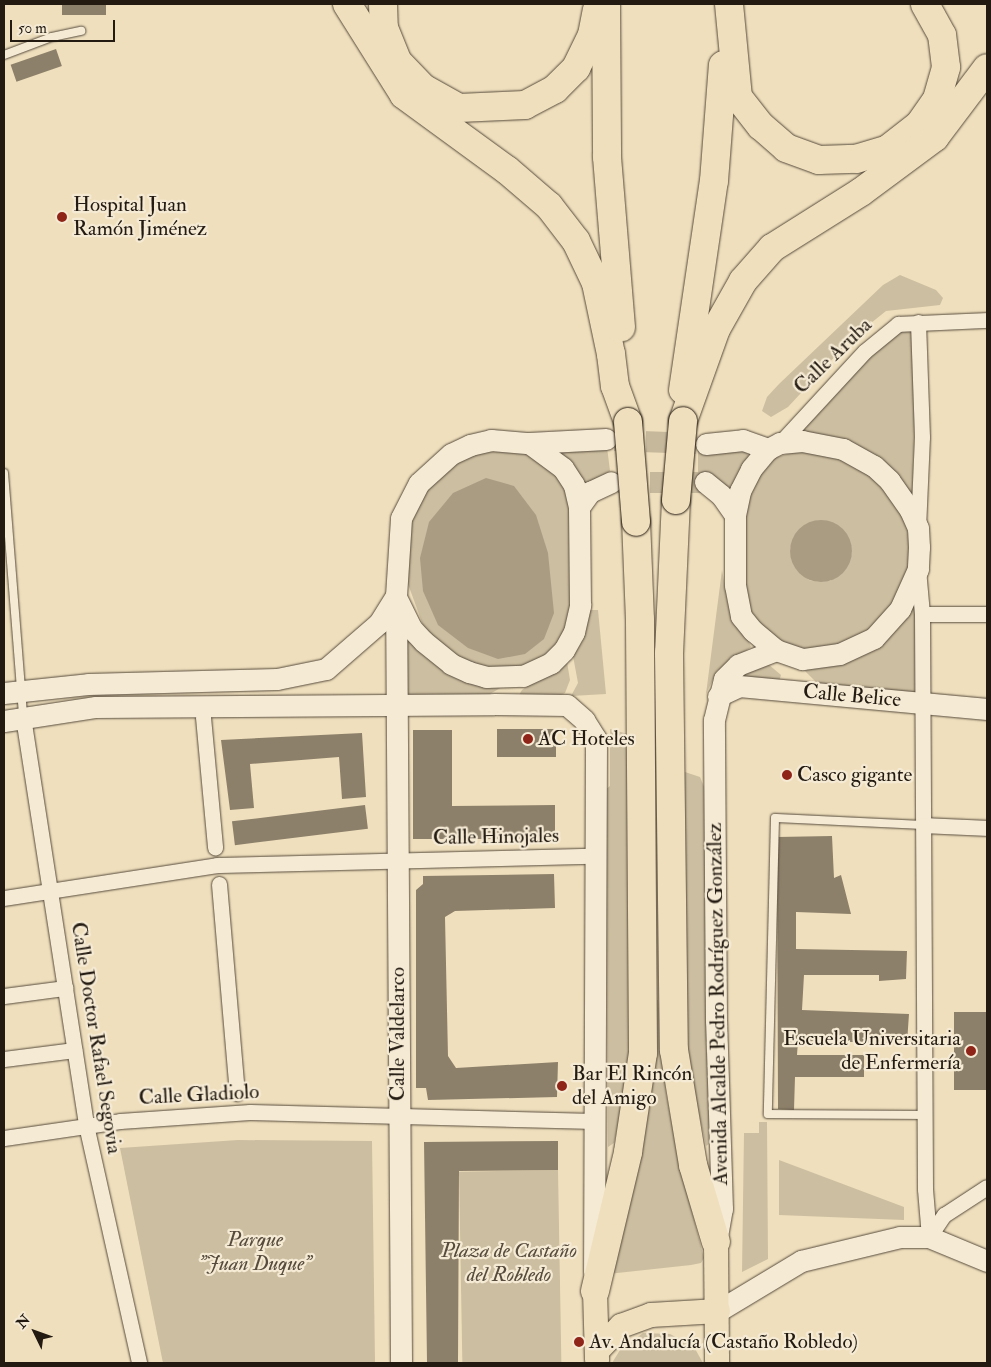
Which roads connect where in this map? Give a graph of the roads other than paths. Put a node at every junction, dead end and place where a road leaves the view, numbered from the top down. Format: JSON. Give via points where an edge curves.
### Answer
{"nodes":[{"id":1,"x":347,"y":4,"type":"edge"},
{"id":2,"x":383,"y":4,"type":"edge"},
{"id":3,"x":598,"y":4,"type":"edge"},
{"id":4,"x":606,"y":4,"type":"edge"},
{"id":5,"x":728,"y":4,"type":"edge"},
{"id":6,"x":925,"y":4,"type":"edge"},
{"id":7,"x":81,"y":31,"type":"dead end"},
{"id":8,"x":4,"y":55,"type":"edge"},
{"id":9,"x":987,"y":68,"type":"edge"},
{"id":10,"x":987,"y":320,"type":"edge"},
{"id":11,"x":918,"y":322,"type":"junction"},
{"id":12,"x":621,"y":386,"type":"junction"},
{"id":13,"x":690,"y":388,"type":"junction"},
{"id":14,"x":606,"y":439,"type":"tunnel mouth"},
{"id":15,"x":529,"y":443,"type":"junction"},
{"id":16,"x":706,"y":444,"type":"tunnel mouth"},
{"id":17,"x":774,"y":446,"type":"junction"},
{"id":18,"x":4,"y":473,"type":"edge"},
{"id":19,"x":611,"y":482,"type":"tunnel mouth"},
{"id":20,"x":705,"y":482,"type":"tunnel mouth"},
{"id":21,"x":579,"y":507,"type":"junction"},
{"id":22,"x":735,"y":515,"type":"junction"},
{"id":23,"x":918,"y":528,"type":"junction"},
{"id":24,"x":918,"y":569,"type":"junction"},
{"id":25,"x":396,"y":596,"type":"junction"},
{"id":26,"x":922,"y":614,"type":"junction"},
{"id":27,"x":987,"y":614,"type":"edge"},
{"id":28,"x":781,"y":653,"type":"junction"},
{"id":29,"x":523,"y":676,"type":"junction"},
{"id":30,"x":12,"y":691,"type":"edge"},
{"id":31,"x":804,"y":692,"type":"junction"},
{"id":32,"x":718,"y":696,"type":"junction"},
{"id":33,"x":923,"y":703,"type":"junction"},
{"id":34,"x":494,"y":704,"type":"junction"},
{"id":35,"x":396,"y":706,"type":"junction"},
{"id":36,"x":987,"y":709,"type":"edge"},
{"id":37,"x":203,"y":717,"type":"dead end"},
{"id":38,"x":13,"y":719,"type":"edge"},
{"id":39,"x":924,"y":825,"type":"junction"},
{"id":40,"x":987,"y":828,"type":"edge"},
{"id":41,"x":215,"y":847,"type":"dead end"},
{"id":42,"x":594,"y":856,"type":"junction"},
{"id":43,"x":398,"y":860,"type":"junction"},
{"id":44,"x":219,"y":884,"type":"dead end"},
{"id":45,"x":52,"y":890,"type":"junction"},
{"id":46,"x":4,"y":898,"type":"edge"},
{"id":47,"x":65,"y":988,"type":"junction"},
{"id":48,"x":4,"y":996,"type":"edge"},
{"id":49,"x":74,"y":1050,"type":"junction"},
{"id":50,"x":4,"y":1059,"type":"edge"},
{"id":51,"x":237,"y":1093,"type":"dead end"},
{"id":52,"x":925,"y":1115,"type":"junction"},
{"id":53,"x":397,"y":1118,"type":"junction"},
{"id":54,"x":595,"y":1121,"type":"junction"},
{"id":55,"x":86,"y":1125,"type":"junction"},
{"id":56,"x":4,"y":1138,"type":"edge"},
{"id":57,"x":987,"y":1187,"type":"edge"},
{"id":58,"x":929,"y":1237,"type":"junction"},
{"id":59,"x":716,"y":1242,"type":"junction"},
{"id":60,"x":987,"y":1261,"type":"edge"},
{"id":61,"x":595,"y":1291,"type":"junction"},
{"id":62,"x":718,"y":1311,"type":"junction"},
{"id":63,"x":597,"y":1357,"type":"edge"},
{"id":64,"x":139,"y":1363,"type":"edge"},
{"id":65,"x":401,"y":1363,"type":"edge"},
{"id":66,"x":717,"y":1363,"type":"edge"}],
"edges":[{"from":1,"to":12,"type":"highway","via":[[404,95],[507,170],[549,206],[576,241],[596,283]]},
{"from":2,"to":3,"type":"highway","via":[[384,28],[398,62],[423,88],[459,108],[525,105],[555,89],[576,68],[592,35]]},
{"from":4,"to":12,"type":"highway","via":[[607,157]]},
{"from":5,"to":6,"type":"highway","via":[[738,97],[761,126],[786,148],[819,160],[856,159],[888,149],[918,125],[937,99],[946,67],[942,35]]},
{"from":5,"to":13,"type":"highway","via":[[714,181]]},
{"from":7,"to":8,"type":"lane","via":[[52,37]]},
{"from":9,"to":13,"type":"highway","via":[[935,137],[861,192],[772,248],[743,281],[716,329]]},
{"from":10,"to":11,"type":"street","name":"Calle Aruba"},
{"from":11,"to":17,"type":"street","name":"Calle Aruba","via":[[898,324],[865,351]]},
{"from":11,"to":23,"type":"street","via":[[922,437]]},
{"from":12,"to":61,"type":"highway","bridge":true,"via":[[628,422],[640,620],[643,1053],[628,1152]]},
{"from":13,"to":59,"type":"highway","bridge":true,"via":[[683,421],[676,500],[669,644],[674,1050],[693,1165]]},
{"from":14,"to":15,"type":"street","name":"Calle Valdelarco"},
{"from":15,"to":21,"type":"street","via":[[563,468],[574,485]]},
{"from":15,"to":25,"type":"street","name":"Calle Valdelarco","via":[[491,440],[470,445],[434,468],[420,483],[401,518]]},
{"from":16,"to":17,"type":"street","via":[[743,440]]},
{"from":17,"to":22,"type":"street","via":[[751,469],[740,491]]},
{"from":17,"to":23,"type":"street","via":[[826,444],[860,457],[889,480]]},
{"from":18,"to":30,"type":"lane"},
{"from":19,"to":21,"type":"street","via":[[590,492]]},
{"from":20,"to":22,"type":"street","via":[[721,495]]},
{"from":21,"to":29,"type":"street","via":[[579,620],[564,650],[551,663]]},
{"from":22,"to":28,"type":"street","via":[[736,602],[741,616]]},
{"from":23,"to":24,"type":"street"},
{"from":24,"to":26,"type":"street"},
{"from":24,"to":28,"type":"street","via":[[900,608],[874,638],[838,654],[802,659]]},
{"from":25,"to":29,"type":"street","via":[[411,628],[451,664],[486,677]]},
{"from":25,"to":30,"type":"street","via":[[379,622],[326,669],[277,679],[88,684]]},
{"from":25,"to":35,"type":"street","name":"Calle Valdelarco"},
{"from":26,"to":27,"type":"street"},
{"from":26,"to":33,"type":"street"},
{"from":28,"to":31,"type":"street"},
{"from":28,"to":32,"type":"street","via":[[738,665],[724,680]]},
{"from":29,"to":34,"type":"street"},
{"from":30,"to":38,"type":"lane"},
{"from":31,"to":32,"type":"street","name":"Calle Belice","via":[[740,686]]},
{"from":31,"to":33,"type":"street","name":"Calle Belice"},
{"from":32,"to":59,"type":"street","name":"Avenida Alcalde Pedro Rodríguez González","via":[[714,735],[716,1001],[722,1209]]},
{"from":33,"to":36,"type":"street","name":"Calle Belice"},
{"from":33,"to":39,"type":"street"},
{"from":34,"to":35,"type":"street"},
{"from":34,"to":42,"type":"street","via":[[567,705],[584,720],[596,739]]},
{"from":35,"to":38,"type":"street","via":[[96,707]]},
{"from":35,"to":43,"type":"street","name":"Calle Valdelarco"},
{"from":37,"to":41,"type":"street"},
{"from":38,"to":45,"type":"street","name":"Calle Doctor Rafael Segovia"},
{"from":39,"to":40,"type":"street"},
{"from":39,"to":52,"type":"street"},
{"from":39,"to":52,"type":"lane","via":[[775,818],[768,1114],[845,1118]]},
{"from":42,"to":43,"type":"street","name":"Calle Hinojales"},
{"from":42,"to":54,"type":"street"},
{"from":43,"to":45,"type":"street","name":"Calle Hinojales","via":[[217,865]]},
{"from":43,"to":53,"type":"street","name":"Calle Valdelarco"},
{"from":44,"to":51,"type":"street"},
{"from":45,"to":46,"type":"street","name":"Calle Hinojales"},
{"from":45,"to":47,"type":"street","name":"Calle Doctor Rafael Segovia"},
{"from":47,"to":48,"type":"street"},
{"from":47,"to":49,"type":"street","name":"Calle Doctor Rafael Segovia"},
{"from":49,"to":50,"type":"street"},
{"from":49,"to":55,"type":"street","name":"Calle Doctor Rafael Segovia"},
{"from":52,"to":58,"type":"street"},
{"from":53,"to":54,"type":"street","name":"Calle Gladiolo"},
{"from":53,"to":55,"type":"street","name":"Calle Gladiolo","via":[[250,1112]]},
{"from":53,"to":65,"type":"street","name":"Calle Valdelarco"},
{"from":54,"to":61,"type":"street","via":[[592,1243]]},
{"from":55,"to":56,"type":"street","name":"Calle Gladiolo"},
{"from":55,"to":64,"type":"street","name":"Calle Doctor Rafael Segovia"},
{"from":57,"to":58,"type":"street","via":[[944,1215]]},
{"from":58,"to":60,"type":"street"},
{"from":58,"to":62,"type":"street","via":[[894,1238],[801,1261]]},
{"from":59,"to":62,"type":"main road","name":"Avenida Alcalde Pedro Rodríguez González"},
{"from":61,"to":63,"type":"main road"},
{"from":62,"to":63,"type":"main road","via":[[651,1315],[621,1326]]},
{"from":62,"to":66,"type":"main road","name":"Avenida Alcalde Pedro Rodríguez González"}]}
